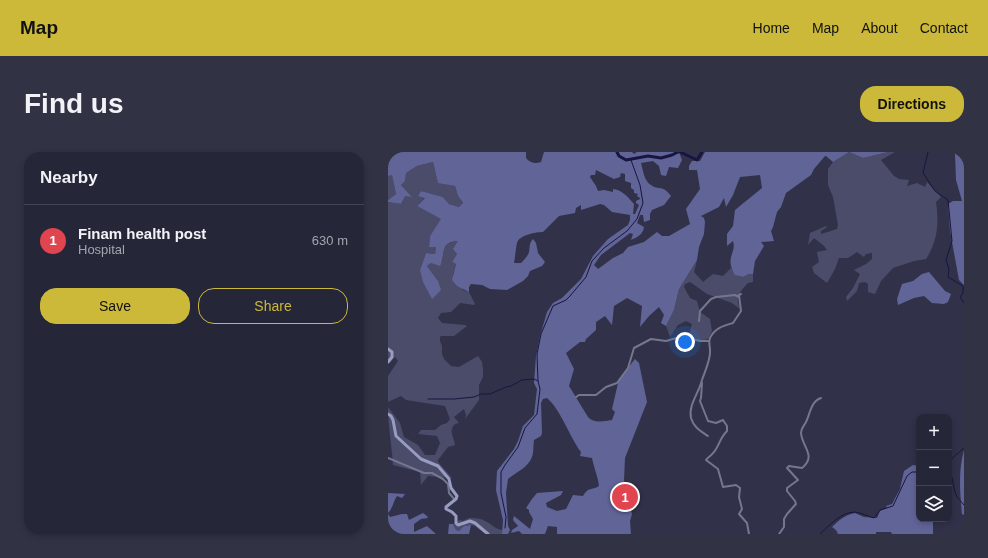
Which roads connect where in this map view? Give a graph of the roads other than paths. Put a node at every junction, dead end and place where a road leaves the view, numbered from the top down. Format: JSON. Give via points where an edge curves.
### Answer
{"nodes":[{"id":1,"x":741,"y":294,"type":"dead end"},
{"id":2,"x":739,"y":297,"type":"junction"},
{"id":3,"x":699,"y":321,"type":"dead end"},
{"id":4,"x":709,"y":341,"type":"junction"},
{"id":5,"x":388,"y":349,"type":"edge"},
{"id":6,"x":388,"y":362,"type":"edge"},
{"id":7,"x":702,"y":383,"type":"junction"},
{"id":8,"x":576,"y":397,"type":"dead end"},
{"id":9,"x":821,"y":398,"type":"dead end"},
{"id":10,"x":388,"y":414,"type":"edge"},
{"id":11,"x":708,"y":436,"type":"dead end"},
{"id":12,"x":388,"y":458,"type":"edge"},
{"id":13,"x":455,"y":501,"type":"junction"},
{"id":14,"x":488,"y":534,"type":"edge"},
{"id":15,"x":748,"y":534,"type":"edge"},
{"id":16,"x":779,"y":534,"type":"edge"}],
"edges":[{"from":1,"to":2,"type":"street"},
{"from":2,"to":3,"type":"street","via":[[735,295],[711,299],[699,313]]},
{"from":2,"to":4,"type":"street","via":[[741,311],[732,323],[718,327]]},
{"from":4,"to":7,"type":"street","via":[[710,353]]},
{"from":4,"to":8,"type":"street","via":[[700,342],[680,337],[666,341],[649,339],[634,348],[628,368],[617,383],[596,395]]},
{"from":5,"to":6,"type":"main road","via":[[392,352],[392,357]]},
{"from":7,"to":11,"type":"street","via":[[692,405],[691,417],[694,426]]},
{"from":7,"to":15,"type":"street","via":[[700,401],[708,421],[716,423],[722,420],[727,426],[727,431],[721,437],[713,454],[706,460],[718,469],[723,487],[736,485],[740,488],[742,509],[739,514],[747,523]]},
{"from":9,"to":16,"type":"street","via":[[815,403],[801,431],[808,450],[807,464],[802,468],[787,468],[798,480],[787,491],[796,504],[784,519],[784,527]]},
{"from":10,"to":13,"type":"main road","via":[[393,420],[396,436],[421,459],[438,466],[449,479],[452,492],[456,496]]},
{"from":12,"to":13,"type":"street","via":[[443,479]]},
{"from":13,"to":14,"type":"main road","via":[[446,509],[456,516],[458,525],[470,521]]}]}
